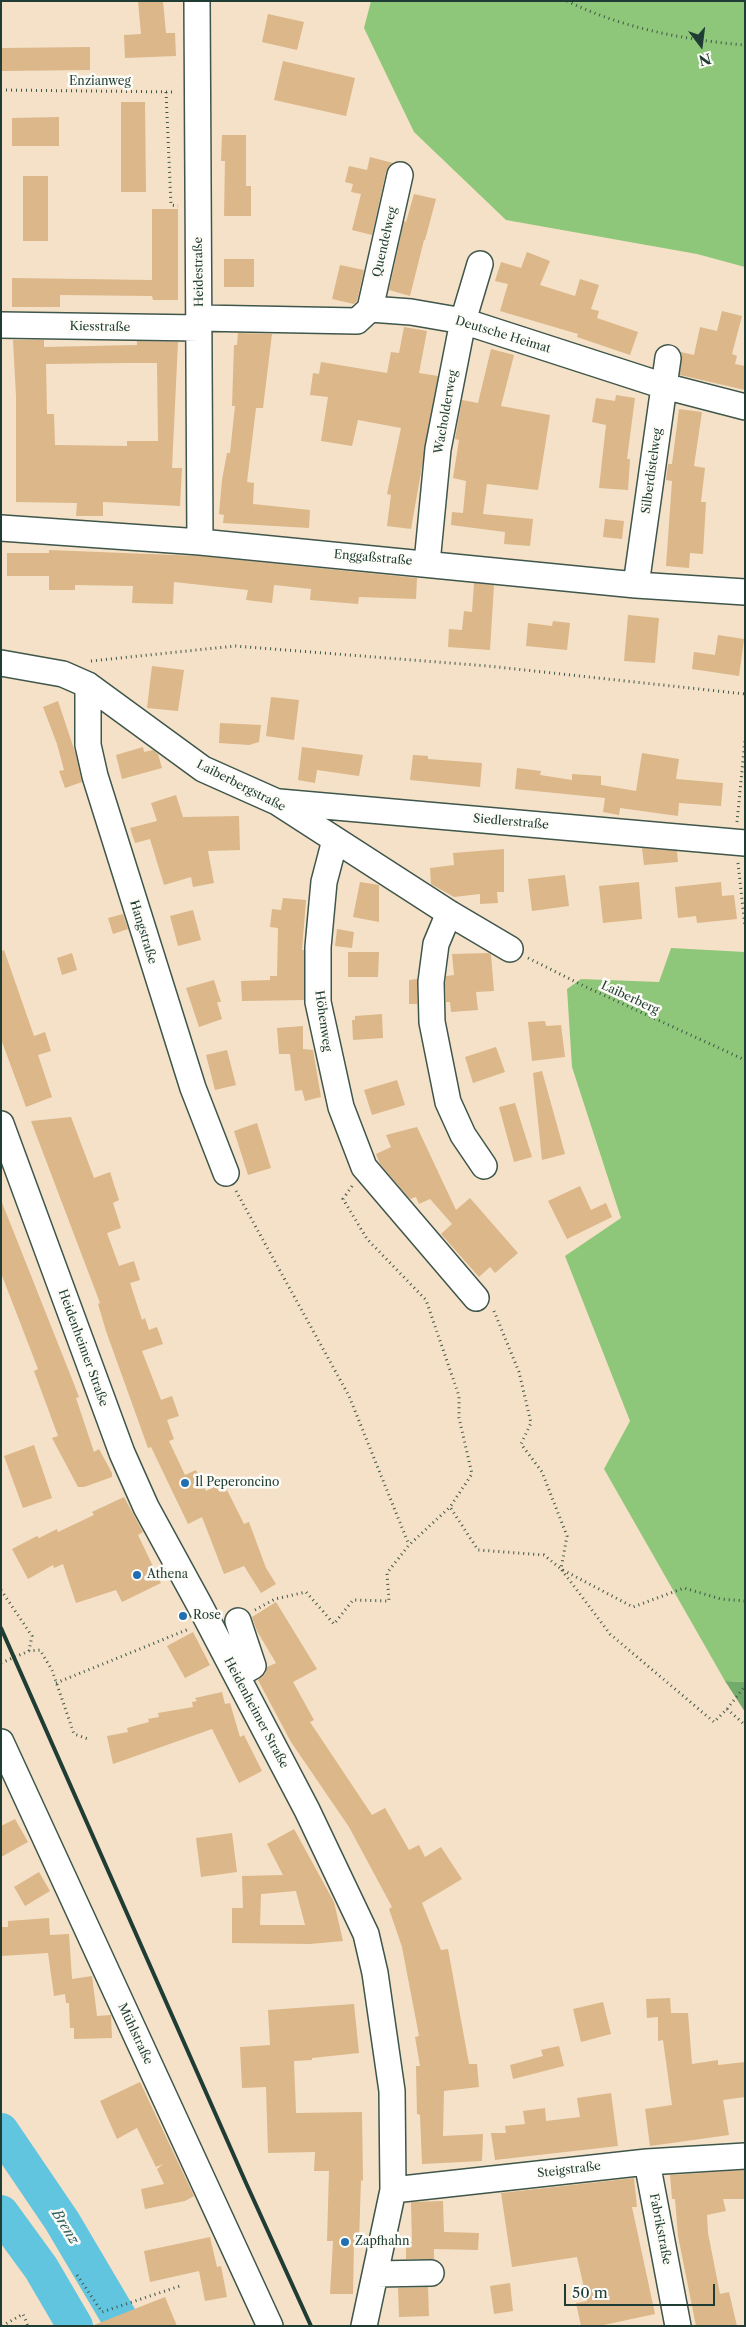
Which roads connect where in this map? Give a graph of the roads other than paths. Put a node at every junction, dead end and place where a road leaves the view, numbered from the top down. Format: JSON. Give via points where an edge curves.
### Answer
{"nodes":[{"id":1,"x":197,"y":1,"type":"edge"},
{"id":2,"x":400,"y":175,"type":"dead end"},
{"id":3,"x":480,"y":264,"type":"dead end"},
{"id":4,"x":370,"y":309,"type":"junction"},
{"id":5,"x":463,"y":322,"type":"junction"},
{"id":6,"x":199,"y":323,"type":"junction"},
{"id":7,"x":1,"y":325,"type":"edge"},
{"id":8,"x":668,"y":358,"type":"dead end"},
{"id":9,"x":664,"y":386,"type":"junction"},
{"id":10,"x":745,"y":407,"type":"edge"},
{"id":11,"x":1,"y":528,"type":"edge"},
{"id":12,"x":200,"y":542,"type":"junction"},
{"id":13,"x":427,"y":563,"type":"junction"},
{"id":14,"x":636,"y":585,"type":"junction"},
{"id":15,"x":745,"y":592,"type":"edge"},
{"id":16,"x":1,"y":663,"type":"edge"},
{"id":17,"x":88,"y":685,"type":"junction"},
{"id":18,"x":277,"y":802,"type":"junction"},
{"id":19,"x":335,"y":840,"type":"junction"},
{"id":20,"x":740,"y":843,"type":"edge"},
{"id":21,"x":449,"y":913,"type":"junction"},
{"id":22,"x":510,"y":949,"type":"road end"},
{"id":23,"x":1,"y":1124,"type":"edge"},
{"id":24,"x":484,"y":1166,"type":"dead end"},
{"id":25,"x":226,"y":1173,"type":"road end"},
{"id":26,"x":476,"y":1298,"type":"road end"},
{"id":27,"x":238,"y":1620,"type":"dead end"},
{"id":28,"x":236,"y":1675,"type":"junction"},
{"id":29,"x":1,"y":1742,"type":"edge"},
{"id":30,"x":745,"y":2156,"type":"edge"},
{"id":31,"x":647,"y":2162,"type":"junction"},
{"id":32,"x":394,"y":2190,"type":"junction"},
{"id":33,"x":376,"y":2274,"type":"junction"},
{"id":34,"x":431,"y":2274,"type":"dead end"},
{"id":35,"x":270,"y":2326,"type":"edge"},
{"id":36,"x":364,"y":2326,"type":"edge"},
{"id":37,"x":678,"y":2326,"type":"edge"}],
"edges":[{"from":1,"to":6,"type":"street","name":"Heidestraße"},
{"from":2,"to":4,"type":"street","name":"Quendelweg"},
{"from":3,"to":5,"type":"street","name":"Wacholderweg"},
{"from":4,"to":5,"type":"street","name":"Deutsche Heimat","via":[[411,312]]},
{"from":4,"to":6,"type":"street","via":[[357,321]]},
{"from":5,"to":9,"type":"street","name":"Deutsche Heimat"},
{"from":5,"to":13,"type":"street","name":"Wacholderweg","via":[[438,449]]},
{"from":6,"to":7,"type":"street","name":"Kiesstraße"},
{"from":6,"to":12,"type":"street","name":"Heidestraße"},
{"from":8,"to":9,"type":"street","name":"Silberdistelweg"},
{"from":9,"to":10,"type":"street","name":"Deutsche Heimat"},
{"from":9,"to":14,"type":"street","name":"Silberdistelweg"},
{"from":11,"to":12,"type":"street","name":"Enggaßstraße"},
{"from":12,"to":13,"type":"street","name":"Enggaßstraße"},
{"from":13,"to":14,"type":"street","name":"Enggaßstraße"},
{"from":14,"to":15,"type":"street","name":"Enggaßstraße"},
{"from":16,"to":17,"type":"street","name":"Laiberbergstraße","via":[[63,674]]},
{"from":17,"to":18,"type":"street","name":"Laiberbergstraße","via":[[203,769]]},
{"from":17,"to":25,"type":"street","name":"Hangstraße","via":[[88,745],[94,776],[193,1088]]},
{"from":18,"to":19,"type":"street","name":"Laiberbergstraße"},
{"from":18,"to":20,"type":"street","name":"Siedlerstraße"},
{"from":19,"to":21,"type":"street","name":"Laiberbergstraße"},
{"from":19,"to":26,"type":"street","name":"Höhenweg","via":[[323,892],[318,1002],[341,1107],[364,1167]]},
{"from":21,"to":22,"type":"street","name":"Laiberbergstraße"},
{"from":21,"to":24,"type":"street","via":[[436,944],[431,982],[432,1022],[448,1102],[463,1135]]},
{"from":23,"to":28,"type":"street","name":"Heidenheimer Straße","via":[[122,1453],[146,1507]]},
{"from":27,"to":28,"type":"street","via":[[254,1666]]},
{"from":28,"to":32,"type":"street","name":"Heidenheimer Straße","via":[[307,1810],[366,1934],[375,1973],[392,2091]]},
{"from":29,"to":35,"type":"street","name":"Mühlstraße"},
{"from":30,"to":31,"type":"street","name":"Steigstraße"},
{"from":31,"to":32,"type":"street","name":"Steigstraße"},
{"from":31,"to":37,"type":"street","name":"Fabrikstraße"},
{"from":32,"to":33,"type":"street","name":"Heidenheimer Straße"},
{"from":33,"to":34,"type":"street"},
{"from":33,"to":36,"type":"street","name":"Heidenheimer Straße"}]}
